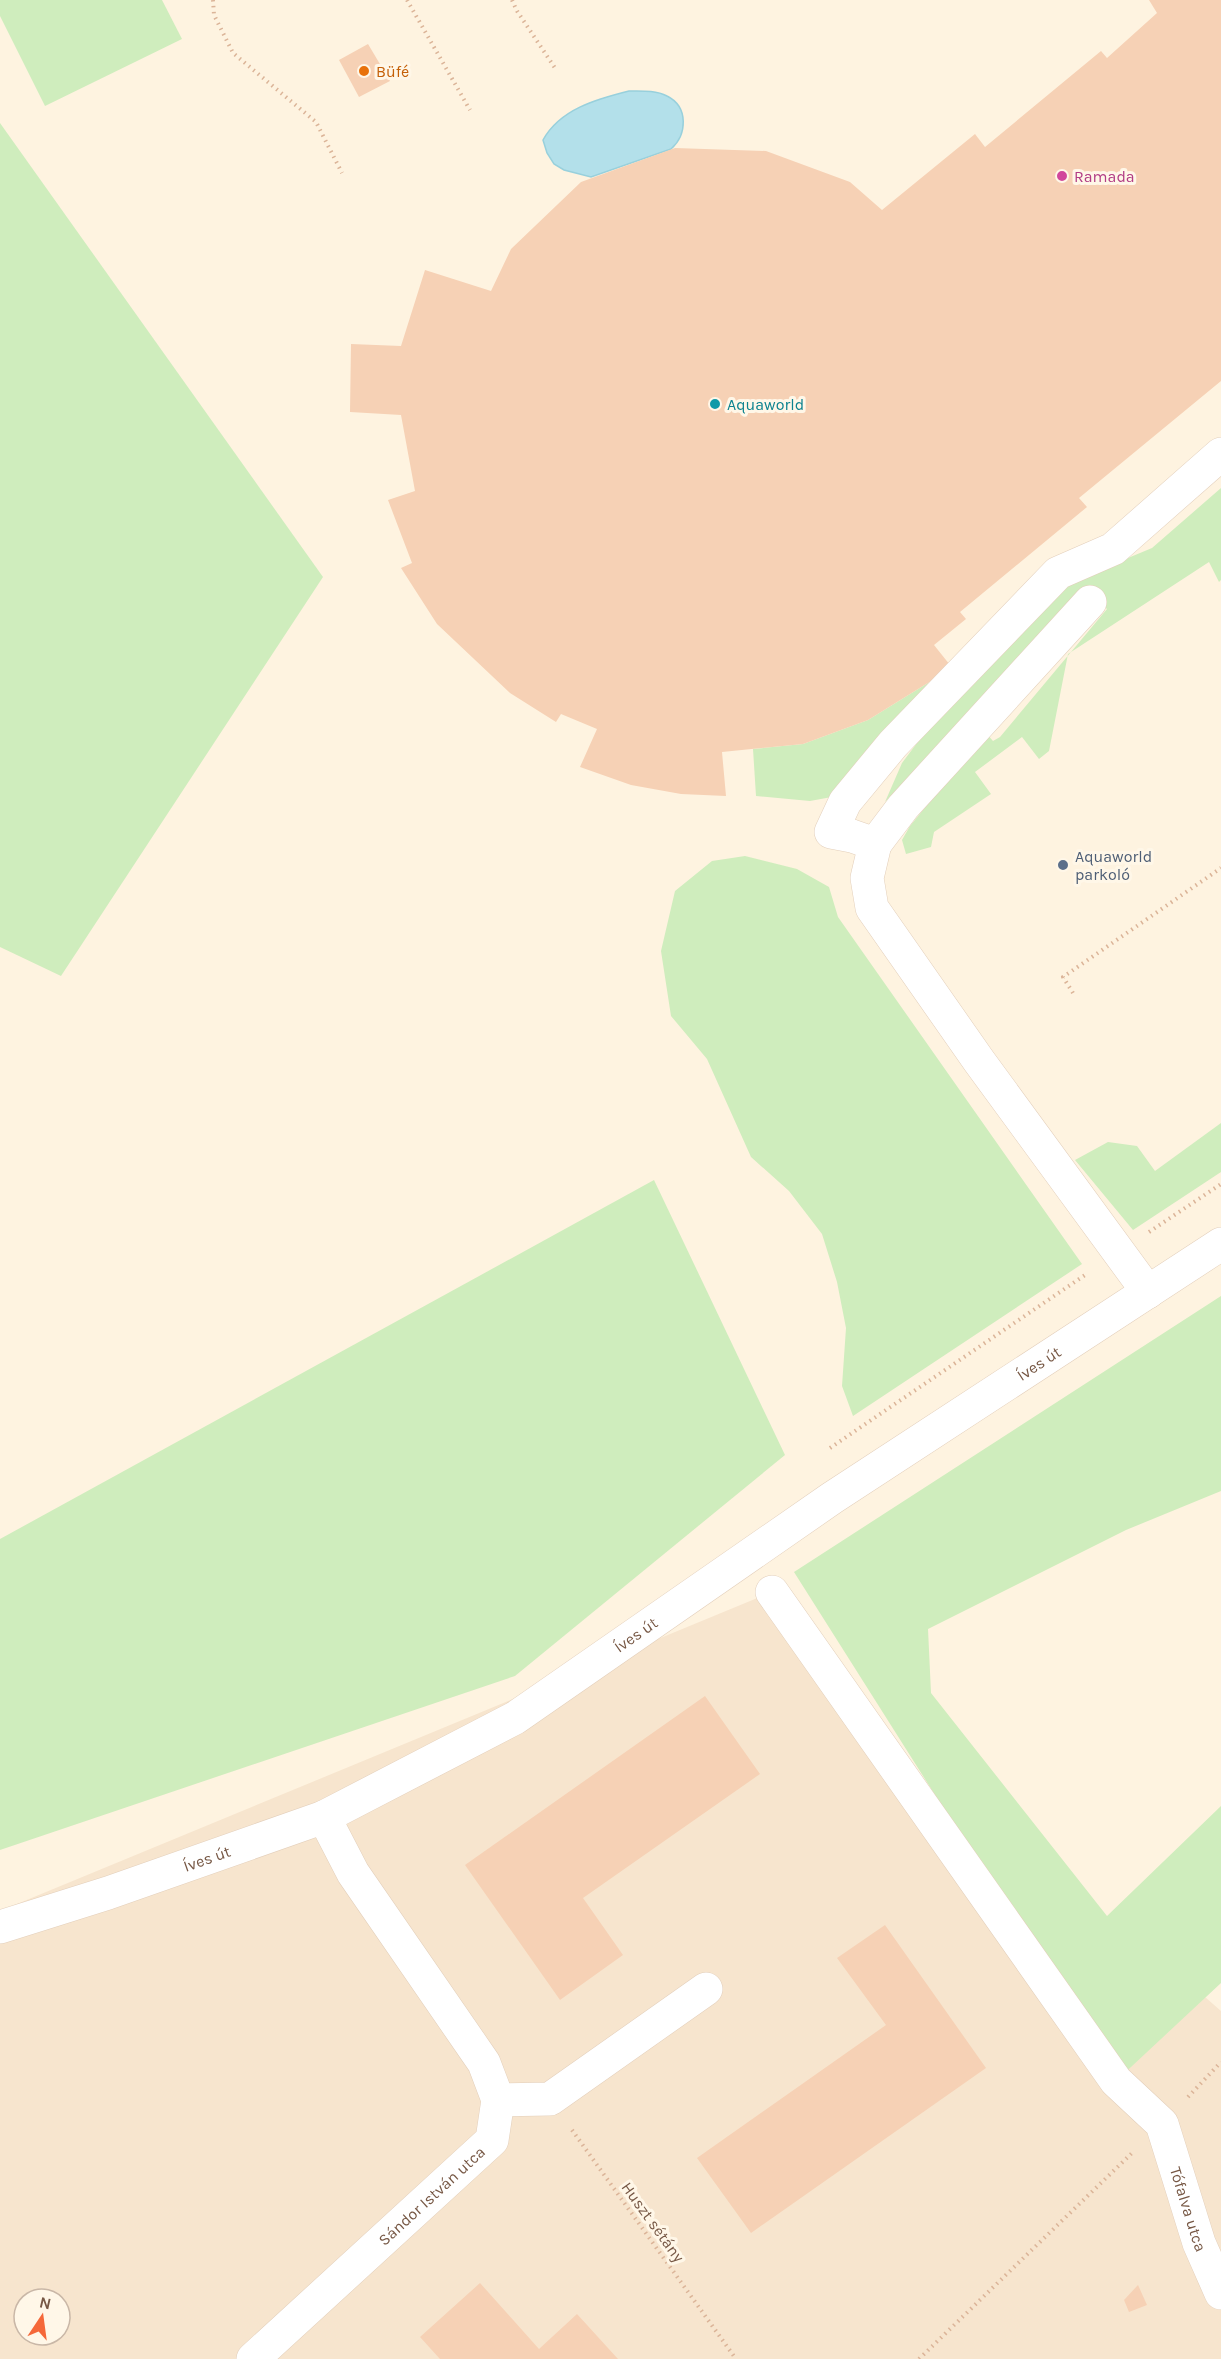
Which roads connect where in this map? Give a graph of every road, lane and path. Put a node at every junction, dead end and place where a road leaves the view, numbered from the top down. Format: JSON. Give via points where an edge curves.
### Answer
{"nodes":[{"id":1,"x":213,"y":0,"type":"edge"},
{"id":2,"x":407,"y":0,"type":"edge"},
{"id":3,"x":512,"y":0,"type":"edge"},
{"id":4,"x":555,"y":68,"type":"dead end"},
{"id":5,"x":471,"y":110,"type":"dead end"},
{"id":6,"x":342,"y":173,"type":"dead end"},
{"id":7,"x":1221,"y":454,"type":"edge"},
{"id":8,"x":1089,"y":602,"type":"dead end"},
{"id":9,"x":875,"y":844,"type":"junction"},
{"id":10,"x":1221,"y":868,"type":"edge"},
{"id":11,"x":1073,"y":993,"type":"dead end"},
{"id":12,"x":1221,"y":1184,"type":"edge"},
{"id":13,"x":1221,"y":1244,"type":"edge"},
{"id":14,"x":1118,"y":1253,"type":"junction"},
{"id":15,"x":1148,"y":1292,"type":"junction"},
{"id":16,"x":830,"y":1449,"type":"dead end"},
{"id":17,"x":772,"y":1592,"type":"dead end"},
{"id":18,"x":324,"y":1817,"type":"junction"},
{"id":19,"x":0,"y":1927,"type":"edge"},
{"id":20,"x":706,"y":1989,"type":"dead end"},
{"id":21,"x":1221,"y":2062,"type":"edge"},
{"id":22,"x":550,"y":2099,"type":"junction"},
{"id":23,"x":498,"y":2100,"type":"junction"},
{"id":24,"x":1162,"y":2124,"type":"junction"},
{"id":25,"x":1221,"y":2293,"type":"edge"},
{"id":26,"x":253,"y":2359,"type":"edge"},
{"id":27,"x":736,"y":2359,"type":"edge"},
{"id":28,"x":919,"y":2359,"type":"edge"}],
"edges":[{"from":1,"to":6,"type":"path","via":[[214,15],[233,53],[316,122]]},
{"from":2,"to":5,"type":"path"},
{"from":3,"to":4,"type":"path"},
{"from":7,"to":9,"type":"street","via":[[1113,549],[1058,573],[893,744],[845,802],[831,832]]},
{"from":8,"to":9,"type":"street","via":[[903,807]]},
{"from":9,"to":14,"type":"street","via":[[867,878],[872,908]]},
{"from":10,"to":11,"type":"path","via":[[1063,977]]},
{"from":12,"to":14,"type":"path"},
{"from":13,"to":15,"type":"street","name":"Íves út"},
{"from":14,"to":15,"type":"street"},
{"from":14,"to":16,"type":"path"},
{"from":15,"to":18,"type":"street","name":"Íves út","via":[[746,1556],[515,1718]]},
{"from":17,"to":24,"type":"street","via":[[1116,2081]]},
{"from":18,"to":19,"type":"street","name":"Íves út"},
{"from":18,"to":23,"type":"street","name":"Sándor István utca","via":[[353,1873],[484,2063]]},
{"from":20,"to":22,"type":"street"},
{"from":21,"to":24,"type":"path"},
{"from":22,"to":23,"type":"street"},
{"from":22,"to":27,"type":"path","name":"Huszt sétány"},
{"from":23,"to":26,"type":"street","name":"Sándor István utca","via":[[492,2140]]},
{"from":24,"to":25,"type":"street","name":"Tófalva utca","via":[[1199,2243]]},
{"from":24,"to":28,"type":"path"}]}
